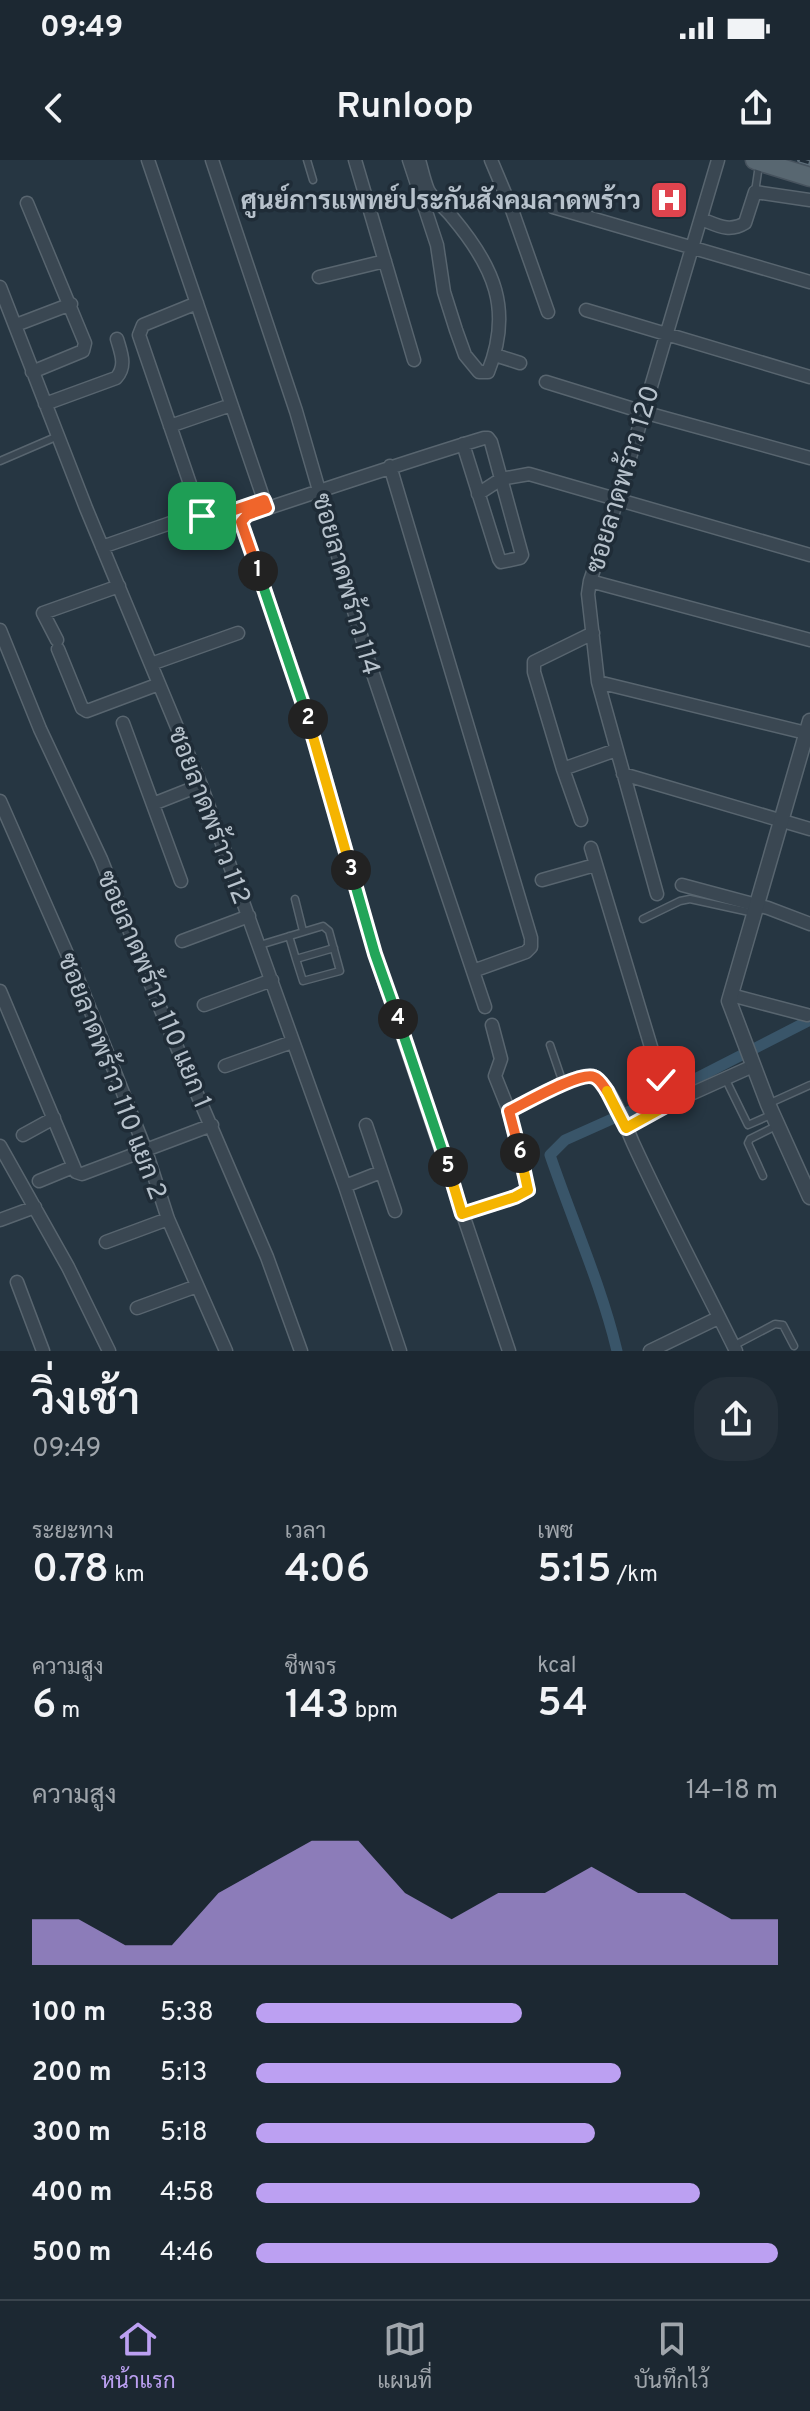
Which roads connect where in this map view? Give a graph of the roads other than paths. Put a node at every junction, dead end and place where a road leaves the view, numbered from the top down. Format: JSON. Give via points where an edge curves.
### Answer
{"nodes":[{"id":1,"x":148,"y":160,"type":"edge"},
{"id":2,"x":212,"y":160,"type":"edge"},
{"id":3,"x":307,"y":160,"type":"edge"},
{"id":4,"x":355,"y":160,"type":"edge"},
{"id":5,"x":409,"y":160,"type":"edge"},
{"id":6,"x":419,"y":160,"type":"edge"},
{"id":7,"x":491,"y":160,"type":"edge"},
{"id":8,"x":718,"y":160,"type":"edge"},
{"id":9,"x":757,"y":161,"type":"edge"},
{"id":10,"x":810,"y":177,"type":"edge"},
{"id":11,"x":313,"y":180,"type":"dead end"},
{"id":12,"x":755,"y":192,"type":"junction"},
{"id":13,"x":810,"y":200,"type":"edge"},
{"id":14,"x":27,"y":203,"type":"dead end"},
{"id":15,"x":553,"y":207,"type":"dead end"},
{"id":16,"x":701,"y":219,"type":"junction"},
{"id":17,"x":692,"y":248,"type":"junction"},
{"id":18,"x":385,"y":261,"type":"junction"},
{"id":19,"x":319,"y":277,"type":"dead end"},
{"id":20,"x":810,"y":282,"type":"edge"},
{"id":21,"x":1,"y":293,"type":"edge"},
{"id":22,"x":197,"y":303,"type":"junction"},
{"id":23,"x":71,"y":304,"type":"junction"},
{"id":24,"x":586,"y":310,"type":"dead end"},
{"id":25,"x":548,"y":312,"type":"dead end"},
{"id":26,"x":16,"y":325,"type":"junction"},
{"id":27,"x":667,"y":334,"type":"junction"},
{"id":28,"x":117,"y":339,"type":"dead end"},
{"id":29,"x":495,"y":355,"type":"junction"},
{"id":30,"x":414,"y":360,"type":"dead end"},
{"id":31,"x":520,"y":363,"type":"dead end"},
{"id":32,"x":32,"y":372,"type":"junction"},
{"id":33,"x":810,"y":377,"type":"edge"},
{"id":34,"x":546,"y":382,"type":"dead end"},
{"id":35,"x":45,"y":404,"type":"junction"},
{"id":36,"x":231,"y":405,"type":"junction"},
{"id":37,"x":643,"y":412,"type":"junction"},
{"id":38,"x":170,"y":426,"type":"junction"},
{"id":39,"x":58,"y":436,"type":"junction"},
{"id":40,"x":463,"y":444,"type":"junction"},
{"id":41,"x":810,"y":458,"type":"edge"},
{"id":42,"x":0,"y":461,"type":"edge"},
{"id":43,"x":390,"y":466,"type":"junction"},
{"id":44,"x":501,"y":479,"type":"junction"},
{"id":45,"x":320,"y":490,"type":"junction"},
{"id":46,"x":478,"y":494,"type":"junction"},
{"id":47,"x":618,"y":498,"type":"junction"},
{"id":48,"x":265,"y":504,"type":"junction"},
{"id":49,"x":182,"y":519,"type":"dead end"},
{"id":50,"x":102,"y":547,"type":"junction"},
{"id":51,"x":810,"y":555,"type":"edge"},
{"id":52,"x":590,"y":581,"type":"junction"},
{"id":53,"x":119,"y":586,"type":"junction"},
{"id":54,"x":0,"y":630,"type":"edge"},
{"id":55,"x":238,"y":633,"type":"dead end"},
{"id":56,"x":593,"y":633,"type":"junction"},
{"id":57,"x":810,"y":640,"type":"edge"},
{"id":58,"x":151,"y":664,"type":"junction"},
{"id":59,"x":598,"y":682,"type":"junction"},
{"id":60,"x":159,"y":684,"type":"junction"},
{"id":61,"x":123,"y":723,"type":"dead end"},
{"id":62,"x":809,"y":729,"type":"edge"},
{"id":63,"x":616,"y":750,"type":"junction"},
{"id":64,"x":563,"y":769,"type":"junction"},
{"id":65,"x":623,"y":774,"type":"junction"},
{"id":66,"x":201,"y":785,"type":"junction"},
{"id":67,"x":0,"y":801,"type":"edge"},
{"id":68,"x":153,"y":804,"type":"junction"},
{"id":69,"x":581,"y":820,"type":"dead end"},
{"id":70,"x":781,"y":821,"type":"junction"},
{"id":71,"x":810,"y":829,"type":"edge"},
{"id":72,"x":591,"y":848,"type":"dead end"},
{"id":73,"x":595,"y":865,"type":"junction"},
{"id":74,"x":542,"y":880,"type":"dead end"},
{"id":75,"x":181,"y":881,"type":"dead end"},
{"id":76,"x":682,"y":885,"type":"dead end"},
{"id":77,"x":657,"y":894,"type":"dead end"},
{"id":78,"x":295,"y":899,"type":"dead end"},
{"id":79,"x":756,"y":909,"type":"junction"},
{"id":80,"x":249,"y":916,"type":"junction"},
{"id":81,"x":643,"y":919,"type":"dead end"},
{"id":82,"x":810,"y":924,"type":"edge"},
{"id":83,"x":303,"y":931,"type":"junction"},
{"id":84,"x":289,"y":936,"type":"junction"},
{"id":85,"x":182,"y":941,"type":"dead end"},
{"id":86,"x":260,"y":945,"type":"junction"},
{"id":87,"x":334,"y":948,"type":"junction"},
{"id":88,"x":296,"y":959,"type":"junction"},
{"id":89,"x":473,"y":971,"type":"junction"},
{"id":90,"x":272,"y":980,"type":"junction"},
{"id":91,"x":0,"y":991,"type":"edge"},
{"id":92,"x":731,"y":995,"type":"junction"},
{"id":93,"x":204,"y":1005,"type":"dead end"},
{"id":94,"x":485,"y":1007,"type":"dead end"},
{"id":95,"x":807,"y":1015,"type":"dead end"},
{"id":96,"x":492,"y":1025,"type":"dead end"},
{"id":97,"x":292,"y":1042,"type":"junction"},
{"id":98,"x":550,"y":1045,"type":"dead end"},
{"id":99,"x":748,"y":1054,"type":"junction"},
{"id":100,"x":225,"y":1066,"type":"dead end"},
{"id":101,"x":725,"y":1078,"type":"junction"},
{"id":102,"x":563,"y":1083,"type":"junction"},
{"id":103,"x":810,"y":1085,"type":"edge"},
{"id":104,"x":672,"y":1100,"type":"junction"},
{"id":105,"x":509,"y":1111,"type":"junction"},
{"id":106,"x":773,"y":1114,"type":"junction"},
{"id":107,"x":54,"y":1118,"type":"junction"},
{"id":108,"x":625,"y":1123,"type":"junction"},
{"id":109,"x":212,"y":1125,"type":"junction"},
{"id":110,"x":366,"y":1125,"type":"dead end"},
{"id":111,"x":23,"y":1135,"type":"dead end"},
{"id":112,"x":0,"y":1146,"type":"edge"},
{"id":113,"x":146,"y":1151,"type":"junction"},
{"id":114,"x":73,"y":1167,"type":"junction"},
{"id":115,"x":381,"y":1172,"type":"junction"},
{"id":116,"x":805,"y":1174,"type":"edge"},
{"id":117,"x":763,"y":1176,"type":"dead end"},
{"id":118,"x":39,"y":1181,"type":"dead end"},
{"id":119,"x":345,"y":1186,"type":"junction"},
{"id":120,"x":810,"y":1197,"type":"edge"},
{"id":121,"x":35,"y":1207,"type":"junction"},
{"id":122,"x":395,"y":1211,"type":"dead end"},
{"id":123,"x":462,"y":1214,"type":"junction"},
{"id":124,"x":168,"y":1219,"type":"junction"},
{"id":125,"x":0,"y":1220,"type":"edge"},
{"id":126,"x":106,"y":1242,"type":"dead end"},
{"id":127,"x":17,"y":1282,"type":"dead end"},
{"id":128,"x":197,"y":1286,"type":"junction"},
{"id":129,"x":137,"y":1308,"type":"dead end"},
{"id":130,"x":718,"y":1318,"type":"junction"},
{"id":131,"x":680,"y":1345,"type":"edge"},
{"id":132,"x":794,"y":1346,"type":"dead end"},
{"id":133,"x":734,"y":1348,"type":"edge"},
{"id":134,"x":43,"y":1351,"type":"edge"},
{"id":135,"x":109,"y":1351,"type":"edge"},
{"id":136,"x":224,"y":1351,"type":"edge"},
{"id":137,"x":301,"y":1351,"type":"edge"},
{"id":138,"x":400,"y":1351,"type":"edge"},
{"id":139,"x":509,"y":1351,"type":"edge"},
{"id":140,"x":650,"y":1351,"type":"edge"}],
"edges":[{"from":1,"to":22,"type":"street"},
{"from":2,"to":45,"type":"street","name":"ซอยลาดพร้าว 114"},
{"from":3,"to":11,"type":"lane"},
{"from":4,"to":18,"type":"street"},
{"from":5,"to":29,"type":"street","via":[[465,355],[479,372],[488,372]]},
{"from":6,"to":29,"type":"street","via":[[429,192],[454,218],[490,273],[501,317]]},
{"from":7,"to":25,"type":"street"},
{"from":8,"to":16,"type":"street","name":"ซอยลาดพร้าว 120"},
{"from":9,"to":10,"type":"main road"},
{"from":9,"to":12,"type":"lane"},
{"from":12,"to":13,"type":"street"},
{"from":12,"to":16,"type":"street","via":[[745,223],[737,228]]},
{"from":14,"to":23,"type":"street"},
{"from":15,"to":17,"type":"street"},
{"from":16,"to":17,"type":"street","name":"ซอยลาดพร้าว 120"},
{"from":17,"to":20,"type":"street"},
{"from":17,"to":27,"type":"street","name":"ซอยลาดพร้าว 120"},
{"from":18,"to":19,"type":"street"},
{"from":18,"to":30,"type":"street"},
{"from":21,"to":26,"type":"street","name":"ซอยลาดพร้าว 112"},
{"from":22,"to":36,"type":"street"},
{"from":22,"to":38,"type":"street","via":[[143,325],[139,332]]},
{"from":23,"to":26,"type":"street"},
{"from":23,"to":32,"type":"street","via":[[83,351]]},
{"from":24,"to":27,"type":"street"},
{"from":26,"to":32,"type":"street","name":"ซอยลาดพร้าว 112"},
{"from":27,"to":33,"type":"street"},
{"from":27,"to":37,"type":"street","name":"ซอยลาดพร้าว 120"},
{"from":28,"to":35,"type":"street","via":[[124,360],[116,378]]},
{"from":29,"to":31,"type":"street"},
{"from":32,"to":35,"type":"street","name":"ซอยลาดพร้าว 112"},
{"from":34,"to":37,"type":"street"},
{"from":35,"to":39,"type":"street","name":"ซอยลาดพร้าว 112"},
{"from":36,"to":38,"type":"street"},
{"from":36,"to":48,"type":"street"},
{"from":37,"to":41,"type":"street"},
{"from":37,"to":47,"type":"street","name":"ซอยลาดพร้าว 120"},
{"from":38,"to":48,"type":"street","via":[[202,516]]},
{"from":39,"to":42,"type":"lane"},
{"from":39,"to":50,"type":"street","name":"ซอยลาดพร้าว 112"},
{"from":40,"to":43,"type":"street"},
{"from":40,"to":44,"type":"street","via":[[488,438]]},
{"from":40,"to":46,"type":"street"},
{"from":43,"to":45,"type":"street"},
{"from":43,"to":89,"type":"street","via":[[531,938],[526,952]]},
{"from":44,"to":46,"type":"street"},
{"from":44,"to":46,"type":"street","via":[[520,558],[500,560]]},
{"from":44,"to":47,"type":"street","via":[[529,474]]},
{"from":45,"to":48,"type":"street"},
{"from":45,"to":89,"type":"street","name":"ซอยลาดพร้าว 114","via":[[367,656]]},
{"from":47,"to":51,"type":"street"},
{"from":47,"to":52,"type":"street","name":"ซอยลาดพร้าว 120"},
{"from":48,"to":123,"type":"street","via":[[241,522],[305,707],[375,954]]},
{"from":49,"to":50,"type":"street"},
{"from":50,"to":53,"type":"street","name":"ซอยลาดพร้าว 112"},
{"from":52,"to":56,"type":"street","name":"ซอยลาดพร้าว 120"},
{"from":52,"to":57,"type":"street"},
{"from":53,"to":58,"type":"street","name":"ซอยลาดพร้าว 112"},
{"from":53,"to":60,"type":"street","via":[[43,613],[82,708],[87,711]]},
{"from":54,"to":109,"type":"street","name":"ซอยลาดพร้าว 110 แยก 1"},
{"from":55,"to":58,"type":"street"},
{"from":56,"to":59,"type":"street","name":"ซอยลาดพร้าว 120"},
{"from":56,"to":64,"type":"street","via":[[534,662]]},
{"from":58,"to":60,"type":"street","name":"ซอยลาดพร้าว 112"},
{"from":59,"to":62,"type":"street"},
{"from":59,"to":63,"type":"street","name":"ซอยลาดพร้าว 120"},
{"from":60,"to":66,"type":"street","name":"ซอยลาดพร้าว 112"},
{"from":61,"to":68,"type":"street"},
{"from":62,"to":70,"type":"street"},
{"from":63,"to":64,"type":"street"},
{"from":63,"to":65,"type":"street","name":"ซอยลาดพร้าว 120"},
{"from":64,"to":69,"type":"street"},
{"from":65,"to":70,"type":"street"},
{"from":65,"to":77,"type":"street","name":"ซอยลาดพร้าว 120"},
{"from":66,"to":68,"type":"street"},
{"from":66,"to":80,"type":"street","name":"ซอยลาดพร้าว 112"},
{"from":67,"to":113,"type":"street","name":"ซอยลาดพร้าว 110 แยก 2"},
{"from":68,"to":75,"type":"street"},
{"from":70,"to":71,"type":"street"},
{"from":70,"to":79,"type":"street"},
{"from":72,"to":73,"type":"street"},
{"from":73,"to":74,"type":"street"},
{"from":73,"to":104,"type":"street","via":[[661,1080]]},
{"from":76,"to":79,"type":"street"},
{"from":78,"to":83,"type":"lane"},
{"from":79,"to":81,"type":"lane","via":[[690,899]]},
{"from":79,"to":82,"type":"street"},
{"from":79,"to":92,"type":"street"},
{"from":80,"to":85,"type":"street"},
{"from":80,"to":86,"type":"street","name":"ซอยลาดพร้าว 112"},
{"from":83,"to":84,"type":"lane"},
{"from":83,"to":87,"type":"lane","via":[[327,927]]},
{"from":84,"to":86,"type":"lane"},
{"from":84,"to":88,"type":"lane"},
{"from":86,"to":90,"type":"street","name":"ซอยลาดพร้าว 112"},
{"from":87,"to":88,"type":"lane"},
{"from":87,"to":88,"type":"lane","via":[[337,973],[303,981]]},
{"from":89,"to":94,"type":"street","name":"ซอยลาดพร้าว 114"},
{"from":90,"to":93,"type":"street"},
{"from":90,"to":97,"type":"street","name":"ซอยลาดพร้าว 112"},
{"from":91,"to":107,"type":"street"},
{"from":92,"to":95,"type":"street"},
{"from":92,"to":99,"type":"street"},
{"from":96,"to":105,"type":"street","via":[[501,1059],[495,1076]]},
{"from":97,"to":100,"type":"street"},
{"from":97,"to":119,"type":"street","name":"ซอยลาดพร้าว 112"},
{"from":98,"to":102,"type":"lane"},
{"from":99,"to":101,"type":"street"},
{"from":99,"to":106,"type":"street"},
{"from":101,"to":104,"type":"street"},
{"from":101,"to":106,"type":"lane","via":[[748,1125]]},
{"from":102,"to":105,"type":"street"},
{"from":102,"to":108,"type":"street","via":[[594,1077]]},
{"from":103,"to":106,"type":"lane"},
{"from":104,"to":108,"type":"street"},
{"from":105,"to":123,"type":"street","via":[[528,1190]]},
{"from":106,"to":116,"type":"street"},
{"from":106,"to":117,"type":"lane","via":[[748,1143]]},
{"from":107,"to":111,"type":"street"},
{"from":107,"to":114,"type":"street"},
{"from":108,"to":130,"type":"street"},
{"from":109,"to":113,"type":"street"},
{"from":109,"to":137,"type":"street","name":"ซอยลาดพร้าว 110 แยก 1"},
{"from":110,"to":115,"type":"street"},
{"from":112,"to":121,"type":"street"},
{"from":113,"to":114,"type":"street","via":[[82,1174]]},
{"from":113,"to":124,"type":"street","name":"ซอยลาดพร้าว 110 แยก 2"},
{"from":114,"to":118,"type":"street"},
{"from":115,"to":119,"type":"street"},
{"from":115,"to":122,"type":"street"},
{"from":116,"to":120,"type":"street"},
{"from":119,"to":138,"type":"street","name":"ซอยลาดพร้าว 112"},
{"from":121,"to":125,"type":"street"},
{"from":121,"to":135,"type":"street"},
{"from":123,"to":139,"type":"street"},
{"from":124,"to":126,"type":"street"},
{"from":124,"to":128,"type":"street","name":"ซอยลาดพร้าว 110 แยก 2"},
{"from":127,"to":134,"type":"street"},
{"from":128,"to":129,"type":"street"},
{"from":128,"to":136,"type":"street","name":"ซอยลาดพร้าว 110 แยก 2"},
{"from":130,"to":131,"type":"street"},
{"from":130,"to":133,"type":"street"},
{"from":131,"to":140,"type":"street"},
{"from":132,"to":133,"type":"lane","via":[[783,1325],[775,1324]]}]}
